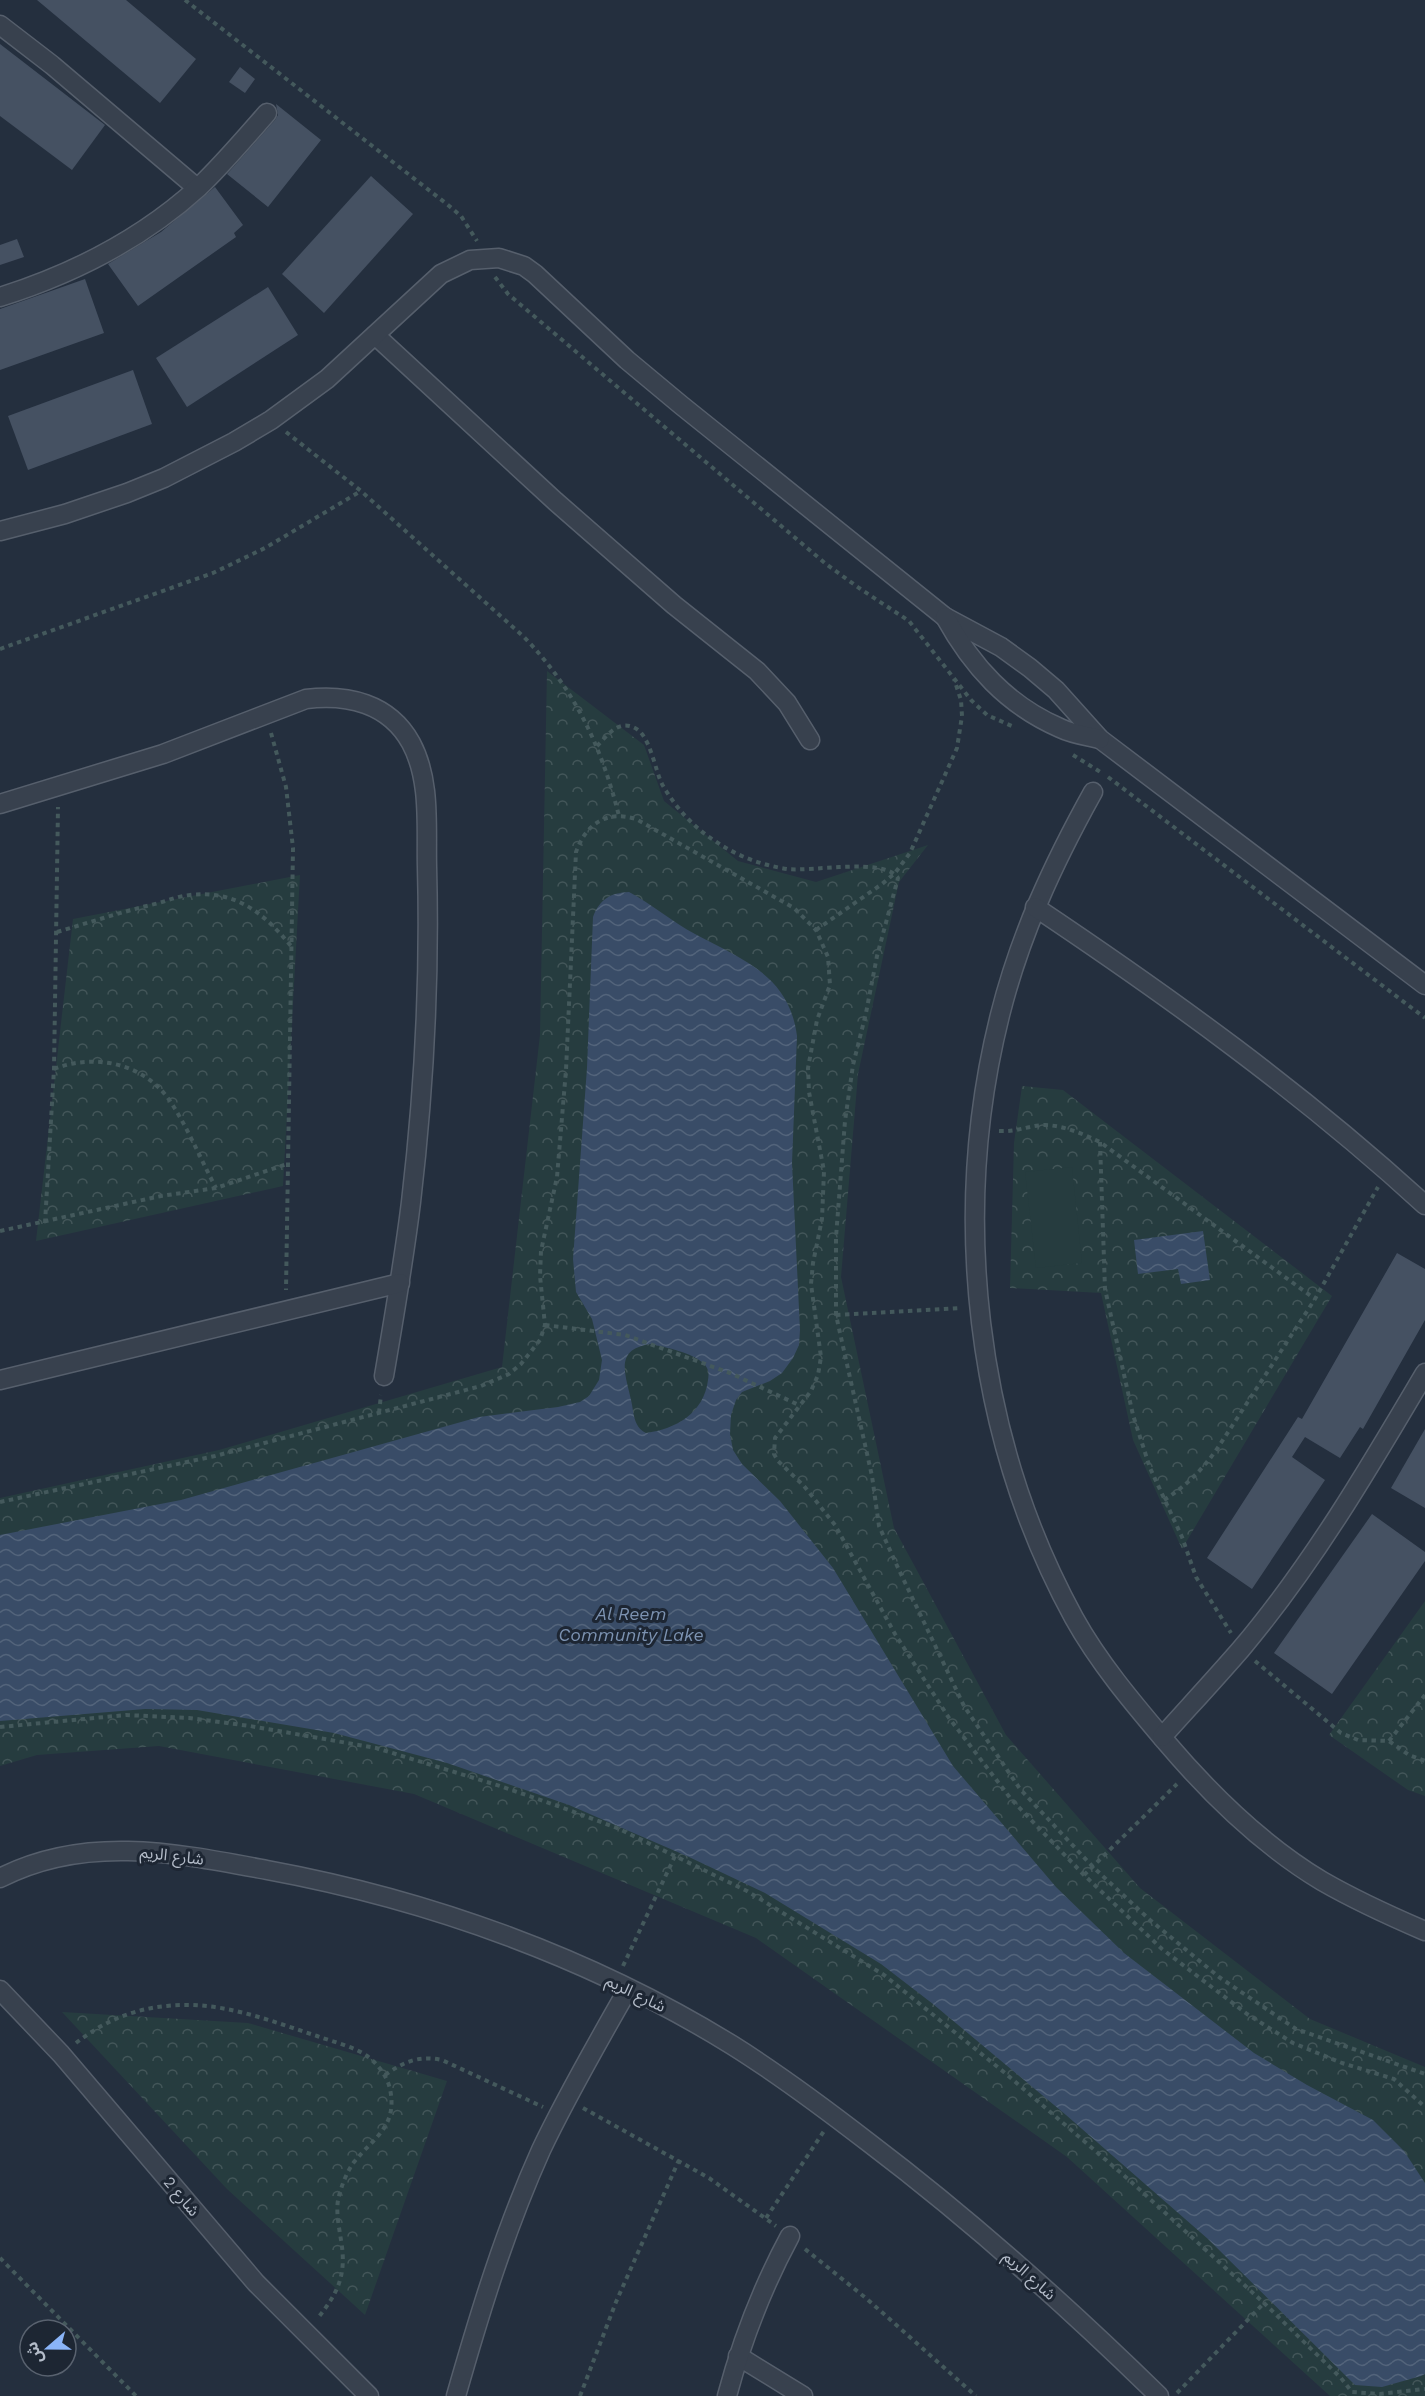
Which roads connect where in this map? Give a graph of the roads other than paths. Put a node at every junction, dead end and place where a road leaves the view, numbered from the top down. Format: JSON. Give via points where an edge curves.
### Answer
{"nodes":[{"id":1,"x":0,"y":25,"type":"edge"},
{"id":2,"x":267,"y":113,"type":"dead end"},
{"id":3,"x":197,"y":188,"type":"junction"},
{"id":4,"x":0,"y":297,"type":"edge"},
{"id":5,"x":375,"y":335,"type":"junction"},
{"id":6,"x":0,"y":531,"type":"edge"},
{"id":7,"x":945,"y":617,"type":"junction"},
{"id":8,"x":1100,"y":739,"type":"junction"},
{"id":9,"x":810,"y":740,"type":"dead end"},
{"id":10,"x":1093,"y":792,"type":"dead end"},
{"id":11,"x":0,"y":804,"type":"edge"},
{"id":12,"x":1035,"y":907,"type":"junction"},
{"id":13,"x":1425,"y":985,"type":"edge"},
{"id":14,"x":1425,"y":1205,"type":"edge"},
{"id":15,"x":400,"y":1283,"type":"junction"},
{"id":16,"x":1425,"y":1373,"type":"edge"},
{"id":17,"x":384,"y":1376,"type":"dead end"},
{"id":18,"x":0,"y":1380,"type":"edge"},
{"id":19,"x":1162,"y":1737,"type":"junction"},
{"id":20,"x":0,"y":1878,"type":"edge"},
{"id":21,"x":1425,"y":1931,"type":"edge"},
{"id":22,"x":622,"y":1986,"type":"junction"},
{"id":23,"x":0,"y":1990,"type":"edge"},
{"id":24,"x":789,"y":2236,"type":"road end"},
{"id":25,"x":738,"y":2356,"type":"junction"},
{"id":26,"x":369,"y":2396,"type":"edge"},
{"id":27,"x":456,"y":2396,"type":"edge"},
{"id":28,"x":727,"y":2396,"type":"edge"},
{"id":29,"x":803,"y":2396,"type":"edge"},
{"id":30,"x":1159,"y":2396,"type":"edge"}],
"edges":[{"from":1,"to":3,"type":"street"},
{"from":2,"to":3,"type":"street"},
{"from":3,"to":4,"type":"street","via":[[117,247],[73,270]]},
{"from":5,"to":6,"type":"street","via":[[327,379],[272,420],[234,442],[164,478],[65,514]]},
{"from":5,"to":7,"type":"street","via":[[441,274],[455,266],[470,260],[499,258],[524,266],[681,405]]},
{"from":5,"to":9,"type":"street","via":[[555,501],[674,605],[758,671],[787,702]]},
{"from":7,"to":8,"type":"street","via":[[1001,647],[1030,668],[1056,690]]},
{"from":7,"to":8,"type":"street","via":[[982,674],[1008,697],[1062,729]]},
{"from":8,"to":13,"type":"street"},
{"from":10,"to":12,"type":"street"},
{"from":11,"to":15,"type":"street","via":[[163,754],[306,699],[353,699],[376,708],[395,722],[420,763],[425,798],[428,916],[418,1131]]},
{"from":12,"to":14,"type":"street","via":[[1215,1033],[1302,1100]]},
{"from":12,"to":19,"type":"street","via":[[1000,1015],[988,1071],[977,1184],[979,1307],[1004,1442],[1053,1578],[1119,1685]]},
{"from":15,"to":17,"type":"street"},
{"from":15,"to":18,"type":"street"},
{"from":16,"to":19,"type":"street","via":[[1344,1505],[1278,1601]]},
{"from":19,"to":21,"type":"street","via":[[1191,1771],[1271,1846],[1320,1880]]},
{"from":20,"to":22,"type":"street","name":"شارع الريم","via":[[75,1853],[175,1853],[303,1876],[433,1910],[505,1935]]},
{"from":22,"to":27,"type":"street","via":[[526,2186],[498,2259]]},
{"from":22,"to":30,"type":"street","name":"شارع الريم","via":[[731,2044],[834,2116],[1036,2279]]},
{"from":23,"to":26,"type":"street","name":"شارع 2","via":[[61,2054],[256,2283]]},
{"from":24,"to":25,"type":"street"},
{"from":25,"to":28,"type":"street"},
{"from":25,"to":29,"type":"street"}]}
